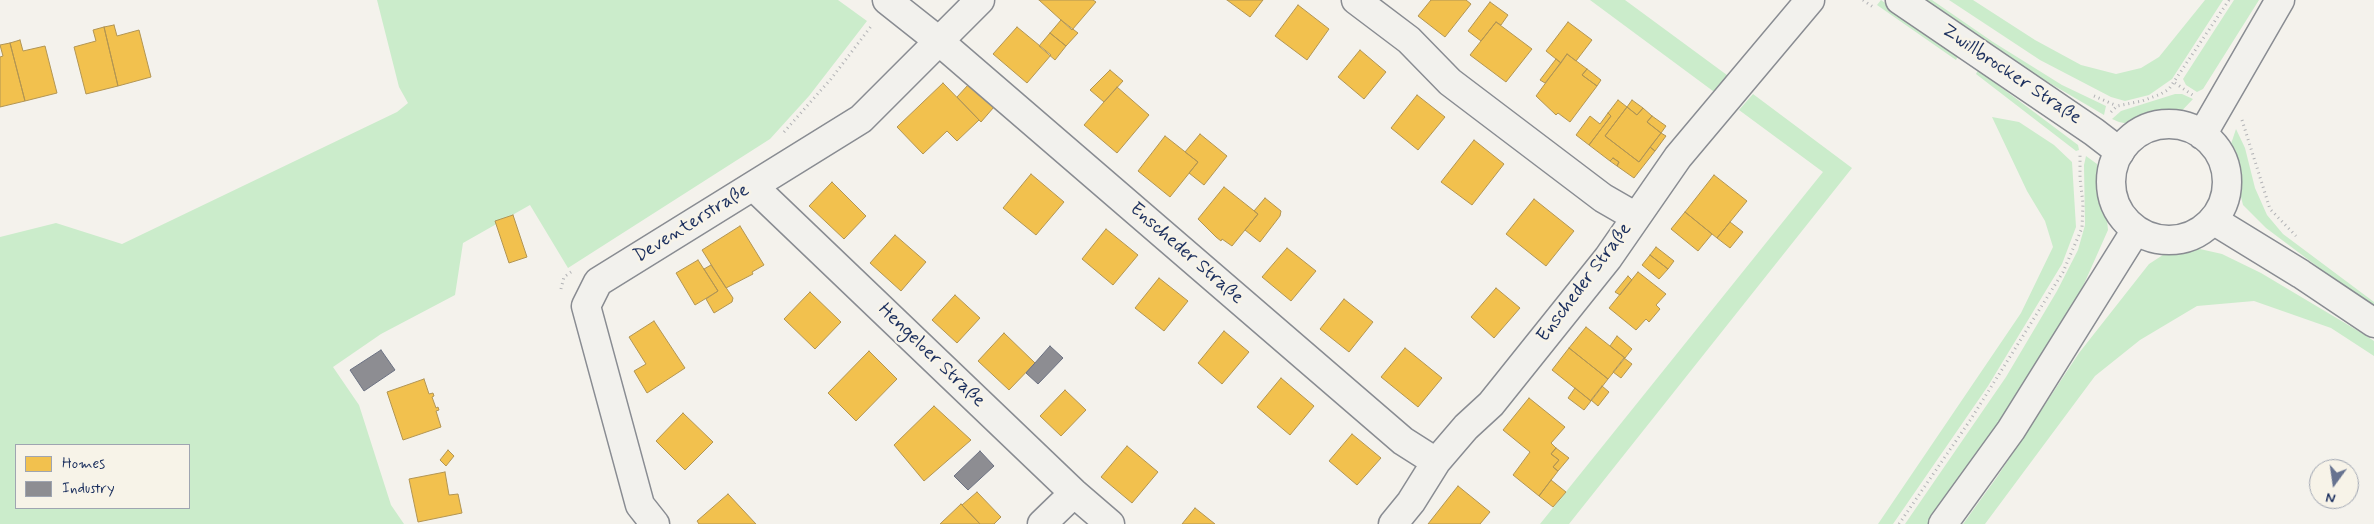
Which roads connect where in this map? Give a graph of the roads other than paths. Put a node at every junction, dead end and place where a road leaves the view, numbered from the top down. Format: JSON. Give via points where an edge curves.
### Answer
{"nodes":[{"id":1,"x":887,"y":0,"type":"edge"},
{"id":2,"x":980,"y":0,"type":"edge"},
{"id":3,"x":1356,"y":0,"type":"edge"},
{"id":4,"x":1810,"y":0,"type":"edge"},
{"id":5,"x":1900,"y":0,"type":"edge"},
{"id":6,"x":2280,"y":0,"type":"edge"},
{"id":7,"x":940,"y":42,"type":"junction"},
{"id":8,"x":2202,"y":135,"type":"junction"},
{"id":9,"x":2120,"y":152,"type":"junction"},
{"id":10,"x":753,"y":186,"type":"junction"},
{"id":11,"x":1636,"y":217,"type":"junction"},
{"id":12,"x":2213,"y":220,"type":"junction"},
{"id":13,"x":2136,"y":230,"type":"junction"},
{"id":14,"x":2374,"y":324,"type":"edge"},
{"id":15,"x":1436,"y":462,"type":"junction"},
{"id":16,"x":1074,"y":493,"type":"junction"},
{"id":17,"x":654,"y":524,"type":"edge"},
{"id":18,"x":1042,"y":524,"type":"edge"},
{"id":19,"x":1110,"y":524,"type":"edge"},
{"id":20,"x":1393,"y":524,"type":"edge"},
{"id":21,"x":1943,"y":524,"type":"edge"}],
"edges":[{"from":1,"to":7,"type":"street","name":"Enscheder Straße"},
{"from":2,"to":7,"type":"street","name":"Deventerstraße"},
{"from":3,"to":11,"type":"street","name":"Enscheder Straße","via":[[1409,40],[1450,82],[1603,198]]},
{"from":4,"to":11,"type":"street","name":"Enscheder Straße","via":[[1678,157]]},
{"from":5,"to":9,"type":"street","name":"Zwillbrocker Straße"},
{"from":6,"to":8,"type":"street"},
{"from":7,"to":10,"type":"street","name":"Deventerstraße","via":[[861,120]]},
{"from":7,"to":15,"type":"street","name":"Enscheder Straße","via":[[1403,441]]},
{"from":8,"to":9,"type":"street","via":[[2185,127],[2167,124],[2148,128],[2132,138]]},
{"from":8,"to":12,"type":"street","via":[[2214,146],[2227,175],[2224,199]]},
{"from":9,"to":13,"type":"street","via":[[2113,168],[2111,186],[2115,203]]},
{"from":10,"to":16,"type":"street","name":"Hengeloer Straße"},
{"from":10,"to":17,"type":"street","name":"Deventerstraße","via":[[598,282],[586,306],[640,505]]},
{"from":11,"to":15,"type":"street","name":"Enscheder Straße","via":[[1608,258],[1497,396]]},
{"from":12,"to":13,"type":"street","via":[[2185,238],[2168,240]]},
{"from":12,"to":14,"type":"street"},
{"from":13,"to":21,"type":"street","via":[[2011,430]]},
{"from":15,"to":20,"type":"street","name":"Enscheder Straße"},
{"from":16,"to":18,"type":"street"},
{"from":16,"to":19,"type":"street","name":"Hengeloer Straße"}]}
